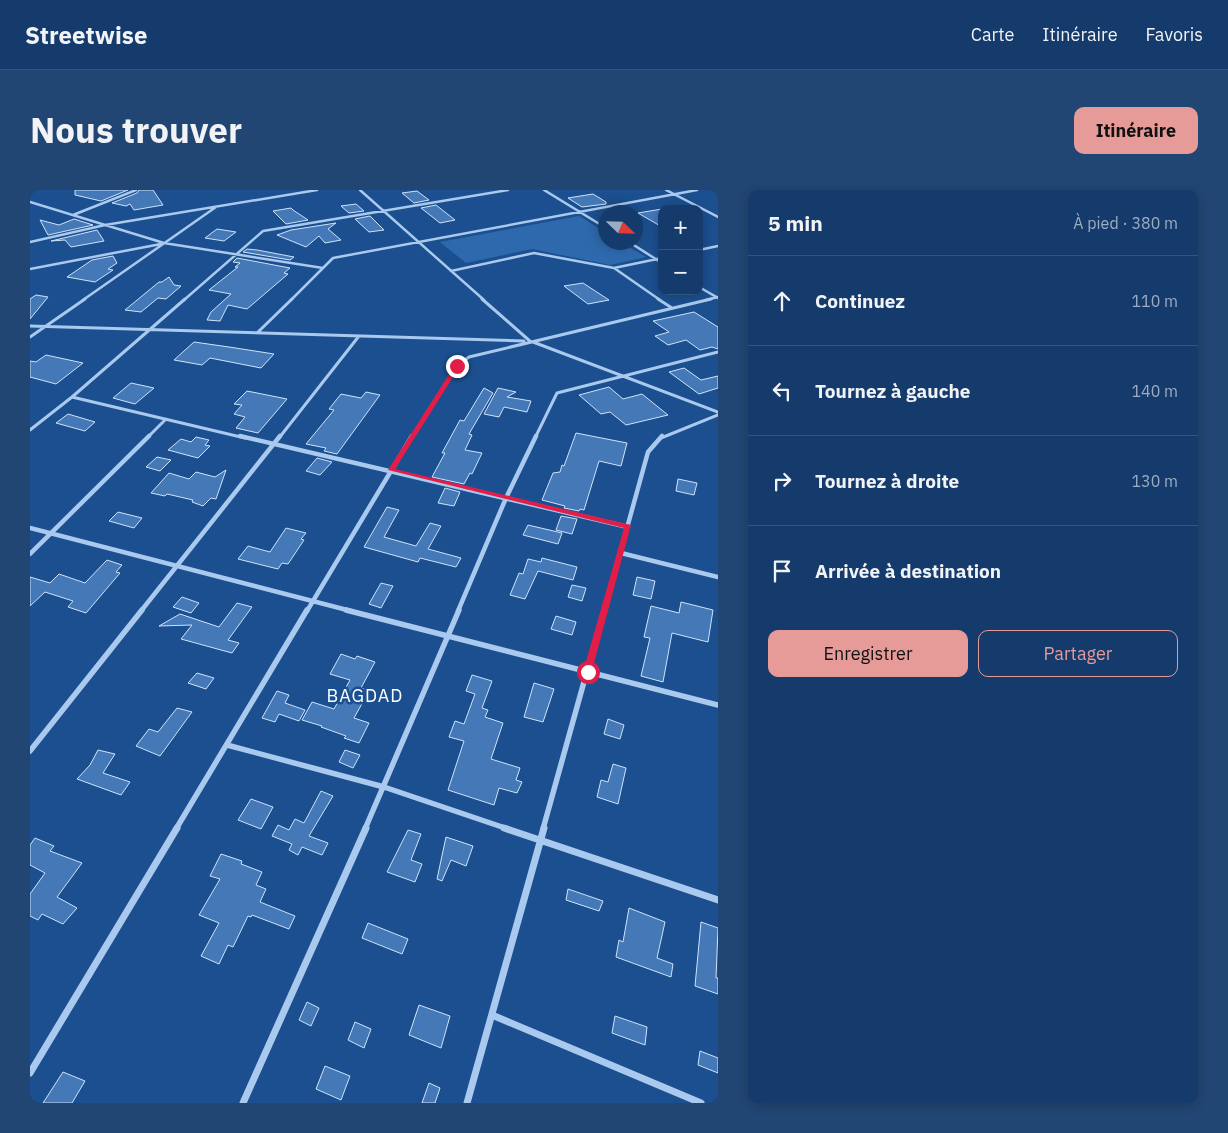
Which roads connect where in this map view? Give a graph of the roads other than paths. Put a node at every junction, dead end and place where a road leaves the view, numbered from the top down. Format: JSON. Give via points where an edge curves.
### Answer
{"nodes":[{"id":1,"x":136,"y":190,"type":"edge"},
{"id":2,"x":317,"y":190,"type":"edge"},
{"id":3,"x":360,"y":190,"type":"edge"},
{"id":4,"x":508,"y":190,"type":"edge"},
{"id":5,"x":544,"y":190,"type":"edge"},
{"id":6,"x":666,"y":190,"type":"edge"},
{"id":7,"x":697,"y":190,"type":"edge"},
{"id":8,"x":674,"y":194,"type":"junction"},
{"id":9,"x":30,"y":202,"type":"edge"},
{"id":10,"x":218,"y":206,"type":"junction"},
{"id":11,"x":384,"y":212,"type":"junction"},
{"id":12,"x":580,"y":212,"type":"junction"},
{"id":13,"x":73,"y":215,"type":"junction"},
{"id":14,"x":718,"y":218,"type":"edge"},
{"id":15,"x":598,"y":223,"type":"edge"},
{"id":16,"x":105,"y":225,"type":"junction"},
{"id":17,"x":30,"y":242,"type":"edge"},
{"id":18,"x":419,"y":242,"type":"junction"},
{"id":19,"x":164,"y":243,"type":"junction"},
{"id":20,"x":718,"y":246,"type":"edge"},
{"id":21,"x":703,"y":249,"type":"edge"},
{"id":22,"x":640,"y":250,"type":"edge"},
{"id":23,"x":236,"y":254,"type":"junction"},
{"id":24,"x":656,"y":260,"type":"joint"},
{"id":25,"x":323,"y":268,"type":"junction"},
{"id":26,"x":614,"y":268,"type":"junction"},
{"id":27,"x":30,"y":269,"type":"edge"},
{"id":28,"x":451,"y":271,"type":"junction"},
{"id":29,"x":703,"y":289,"type":"edge"},
{"id":30,"x":717,"y":298,"type":"edge"},
{"id":31,"x":672,"y":308,"type":"junction"},
{"id":32,"x":30,"y":326,"type":"edge"},
{"id":33,"x":45,"y":326,"type":"junction"},
{"id":34,"x":150,"y":329,"type":"junction"},
{"id":35,"x":258,"y":332,"type":"junction"},
{"id":36,"x":359,"y":336,"type":"junction"},
{"id":37,"x":30,"y":337,"type":"edge"},
{"id":38,"x":532,"y":342,"type":"junction"},
{"id":39,"x":718,"y":352,"type":"edge"},
{"id":40,"x":623,"y":376,"type":"junction"},
{"id":41,"x":72,"y":397,"type":"junction"},
{"id":42,"x":718,"y":413,"type":"edge"},
{"id":43,"x":166,"y":419,"type":"junction"},
{"id":44,"x":30,"y":430,"type":"edge"},
{"id":45,"x":275,"y":444,"type":"junction"},
{"id":46,"x":391,"y":470,"type":"junction"},
{"id":47,"x":506,"y":498,"type":"junction"},
{"id":48,"x":628,"y":527,"type":"junction"},
{"id":49,"x":30,"y":528,"type":"edge"},
{"id":50,"x":51,"y":534,"type":"junction"},
{"id":51,"x":621,"y":553,"type":"junction"},
{"id":52,"x":30,"y":554,"type":"edge"},
{"id":53,"x":177,"y":566,"type":"junction"},
{"id":54,"x":718,"y":577,"type":"edge"},
{"id":55,"x":314,"y":600,"type":"junction"},
{"id":56,"x":447,"y":636,"type":"junction"},
{"id":57,"x":588,"y":672,"type":"junction"},
{"id":58,"x":718,"y":705,"type":"edge"},
{"id":59,"x":228,"y":745,"type":"junction"},
{"id":60,"x":30,"y":752,"type":"edge"},
{"id":61,"x":384,"y":787,"type":"junction"},
{"id":62,"x":541,"y":840,"type":"junction"},
{"id":63,"x":718,"y":900,"type":"edge"},
{"id":64,"x":492,"y":1015,"type":"junction"},
{"id":65,"x":30,"y":1074,"type":"edge"},
{"id":66,"x":243,"y":1103,"type":"edge"},
{"id":67,"x":467,"y":1103,"type":"edge"},
{"id":68,"x":701,"y":1103,"type":"edge"}],
"edges":[{"from":1,"to":13,"type":"street"},
{"from":2,"to":10,"type":"street"},
{"from":3,"to":11,"type":"street"},
{"from":4,"to":11,"type":"street"},
{"from":5,"to":12,"type":"street"},
{"from":6,"to":8,"type":"street"},
{"from":7,"to":8,"type":"street"},
{"from":8,"to":12,"type":"street"},
{"from":8,"to":14,"type":"street"},
{"from":9,"to":13,"type":"street"},
{"from":10,"to":16,"type":"street"},
{"from":10,"to":19,"type":"street"},
{"from":11,"to":18,"type":"street"},
{"from":11,"to":23,"type":"street","via":[[263,231]]},
{"from":12,"to":15,"type":"street"},
{"from":12,"to":18,"type":"street"},
{"from":13,"to":16,"type":"street"},
{"from":16,"to":17,"type":"street"},
{"from":16,"to":19,"type":"street"},
{"from":18,"to":25,"type":"street","via":[[333,258]]},
{"from":18,"to":28,"type":"street"},
{"from":19,"to":23,"type":"street"},
{"from":19,"to":27,"type":"street"},
{"from":19,"to":33,"type":"street"},
{"from":20,"to":21,"type":"street"},
{"from":22,"to":24,"type":"street"},
{"from":23,"to":25,"type":"street"},
{"from":23,"to":34,"type":"street"},
{"from":24,"to":26,"type":"street"},
{"from":25,"to":35,"type":"street"},
{"from":26,"to":28,"type":"street","via":[[534,253]]},
{"from":26,"to":31,"type":"street"},
{"from":28,"to":38,"type":"street"},
{"from":29,"to":30,"type":"street"},
{"from":30,"to":31,"type":"street"},
{"from":31,"to":38,"type":"street"},
{"from":32,"to":33,"type":"street"},
{"from":33,"to":34,"type":"street"},
{"from":33,"to":37,"type":"street"},
{"from":34,"to":35,"type":"street"},
{"from":34,"to":41,"type":"street"},
{"from":35,"to":36,"type":"street"},
{"from":36,"to":38,"type":"street"},
{"from":36,"to":45,"type":"street"},
{"from":38,"to":40,"type":"street"},
{"from":38,"to":46,"type":"street","via":[[469,357],[457,366]]},
{"from":39,"to":40,"type":"street"},
{"from":40,"to":42,"type":"street"},
{"from":40,"to":47,"type":"street","via":[[557,393]]},
{"from":41,"to":43,"type":"street"},
{"from":41,"to":44,"type":"street"},
{"from":42,"to":48,"type":"street","via":[[662,436],[648,452]]},
{"from":43,"to":45,"type":"street"},
{"from":43,"to":50,"type":"street"},
{"from":45,"to":46,"type":"street"},
{"from":45,"to":53,"type":"street"},
{"from":46,"to":47,"type":"street"},
{"from":46,"to":55,"type":"street"},
{"from":47,"to":48,"type":"street"},
{"from":47,"to":56,"type":"street"},
{"from":48,"to":51,"type":"street"},
{"from":49,"to":50,"type":"street"},
{"from":50,"to":52,"type":"street"},
{"from":50,"to":53,"type":"street"},
{"from":51,"to":54,"type":"street"},
{"from":51,"to":57,"type":"street"},
{"from":53,"to":55,"type":"street"},
{"from":53,"to":60,"type":"street"},
{"from":55,"to":56,"type":"street"},
{"from":55,"to":59,"type":"street"},
{"from":56,"to":57,"type":"street"},
{"from":56,"to":61,"type":"street"},
{"from":57,"to":58,"type":"street"},
{"from":57,"to":62,"type":"street"},
{"from":59,"to":61,"type":"street"},
{"from":59,"to":65,"type":"street"},
{"from":61,"to":62,"type":"street"},
{"from":61,"to":66,"type":"street"},
{"from":62,"to":63,"type":"street"},
{"from":62,"to":64,"type":"street"},
{"from":64,"to":67,"type":"street"},
{"from":64,"to":68,"type":"street"}]}
